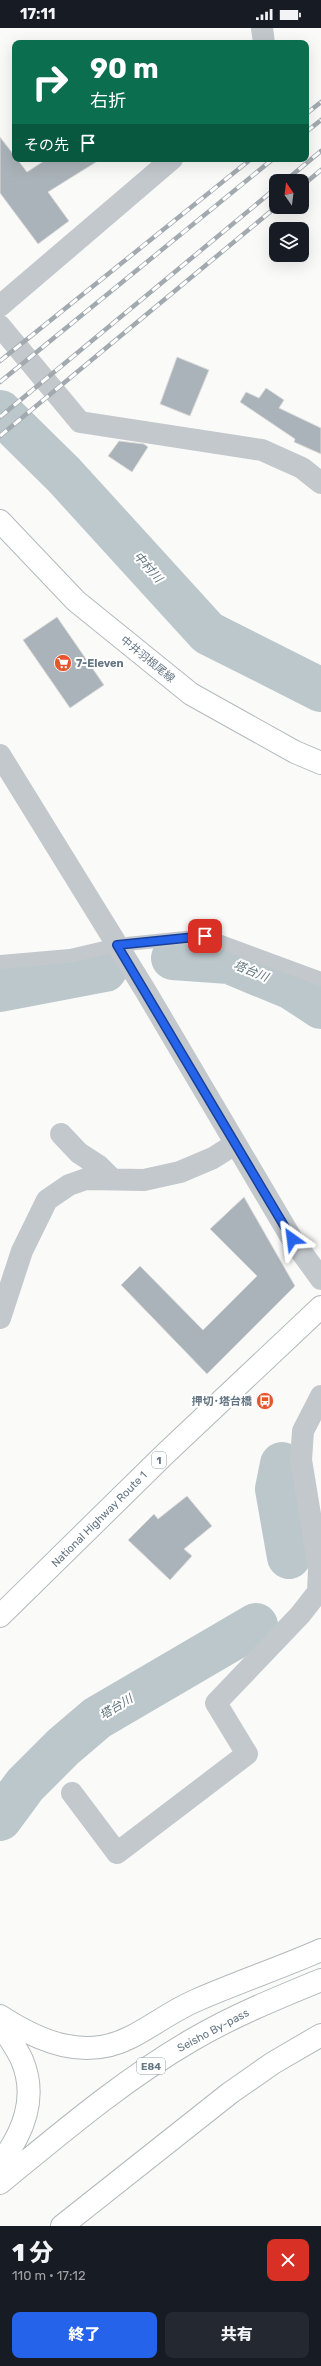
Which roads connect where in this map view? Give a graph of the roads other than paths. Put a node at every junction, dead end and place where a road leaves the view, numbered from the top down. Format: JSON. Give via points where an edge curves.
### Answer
{"nodes":[{"id":1,"x":262,"y":28,"type":"edge"},
{"id":2,"x":264,"y":40,"type":"edge"},
{"id":3,"x":168,"y":162,"type":"edge"},
{"id":4,"x":0,"y":306,"type":"edge"},
{"id":5,"x":0,"y":326,"type":"edge"},
{"id":6,"x":321,"y":483,"type":"edge"},
{"id":7,"x":0,"y":522,"type":"edge"},
{"id":8,"x":0,"y":755,"type":"edge"},
{"id":9,"x":321,"y":763,"type":"edge"},
{"id":10,"x":117,"y":945,"type":"junction"},
{"id":11,"x":0,"y":962,"type":"edge"},
{"id":12,"x":321,"y":979,"type":"edge"},
{"id":13,"x":62,"y":1134,"type":"dead end"},
{"id":14,"x":235,"y":1144,"type":"junction"},
{"id":15,"x":111,"y":1178,"type":"junction"},
{"id":16,"x":321,"y":1279,"type":"edge"},
{"id":17,"x":321,"y":1307,"type":"edge"},
{"id":18,"x":0,"y":1318,"type":"edge"},
{"id":19,"x":321,"y":1396,"type":"edge"},
{"id":20,"x":0,"y":1616,"type":"edge"},
{"id":21,"x":72,"y":1793,"type":"dead end"},
{"id":22,"x":321,"y":1950,"type":"edge"},
{"id":23,"x":321,"y":1980,"type":"edge"},
{"id":24,"x":0,"y":2016,"type":"edge"},
{"id":25,"x":0,"y":2023,"type":"edge"},
{"id":26,"x":321,"y":2035,"type":"edge"},
{"id":27,"x":0,"y":2164,"type":"edge"},
{"id":28,"x":0,"y":2183,"type":"edge"},
{"id":29,"x":62,"y":2226,"type":"edge"}],
"edges":[{"from":1,"to":2,"type":"street"},
{"from":3,"to":4,"type":"street"},
{"from":5,"to":6,"type":"street","via":[[80,422],[262,450],[302,468]]},
{"from":7,"to":9,"type":"main road","name":"中井羽根尾線","via":[[76,602],[191,694],[295,752]]},
{"from":8,"to":10,"type":"street"},
{"from":10,"to":11,"type":"lane","via":[[70,956]]},
{"from":10,"to":12,"type":"lane","via":[[205,936]]},
{"from":10,"to":14,"type":"street"},
{"from":13,"to":15,"type":"street","via":[[79,1153],[99,1166]]},
{"from":14,"to":15,"type":"street","via":[[213,1158],[180,1172],[144,1180]]},
{"from":14,"to":16,"type":"street","via":[[292,1239]]},
{"from":15,"to":18,"type":"street","via":[[80,1181],[69,1185],[47,1200],[22,1251]]},
{"from":17,"to":20,"type":"main road","name":"National Highway Route 1","number":"1","via":[[165,1454]]},
{"from":19,"to":21,"type":"street","via":[[303,1431],[301,1460],[319,1569],[318,1592],[300,1615],[216,1703],[247,1754],[117,1853]]},
{"from":22,"to":24,"type":"main road","via":[[196,2000],[131,2037],[103,2047],[69,2047],[40,2040]]},
{"from":23,"to":28,"type":"main road","name":"Seisho By-pass","number":"E84","via":[[234,2017],[152,2065]]},
{"from":25,"to":27,"type":"main road","via":[[21,2059],[30,2093],[23,2125],[12,2148]]},
{"from":26,"to":29,"type":"main road","via":[[230,2092]]}]}
